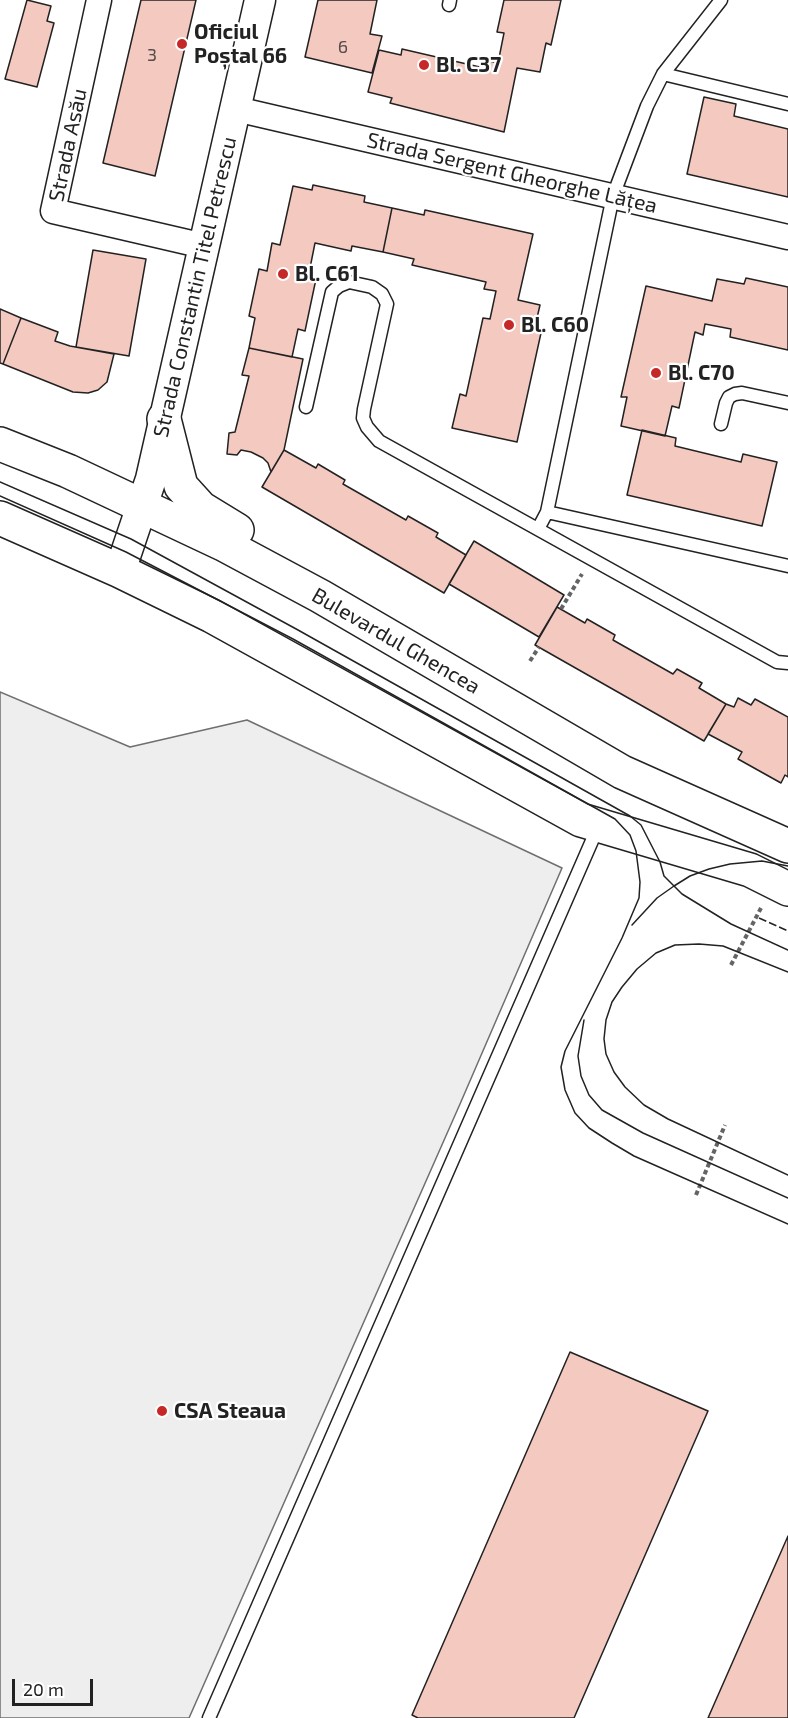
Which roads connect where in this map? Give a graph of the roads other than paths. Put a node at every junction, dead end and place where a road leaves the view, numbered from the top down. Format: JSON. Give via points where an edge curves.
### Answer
{"nodes":[{"id":1,"x":99,"y":0,"type":"edge"},
{"id":2,"x":260,"y":0,"type":"edge"},
{"id":3,"x":721,"y":0,"type":"edge"},
{"id":4,"x":663,"y":74,"type":"junction"},
{"id":5,"x":788,"y":104,"type":"edge"},
{"id":6,"x":236,"y":109,"type":"junction"},
{"id":7,"x":612,"y":196,"type":"junction"},
{"id":8,"x":788,"y":237,"type":"edge"},
{"id":9,"x":204,"y":246,"type":"junction"},
{"id":10,"x":788,"y":402,"type":"edge"},
{"id":11,"x":306,"y":407,"type":"dead end"},
{"id":12,"x":164,"y":419,"type":"junction"},
{"id":13,"x":721,"y":424,"type":"dead end"},
{"id":14,"x":0,"y":444,"type":"edge"},
{"id":15,"x":143,"y":505,"type":"junction"},
{"id":16,"x":547,"y":512,"type":"junction"},
{"id":17,"x":0,"y":519,"type":"edge"},
{"id":18,"x":538,"y":529,"type":"junction"},
{"id":19,"x":788,"y":566,"type":"edge"},
{"id":20,"x":120,"y":571,"type":"junction"},
{"id":21,"x":391,"y":638,"type":"junction"},
{"id":22,"x":788,"y":663,"type":"edge"},
{"id":23,"x":599,"y":826,"type":"junction"},
{"id":24,"x":788,"y":846,"type":"edge"},
{"id":25,"x":788,"y":889,"type":"edge"},
{"id":26,"x":209,"y":1718,"type":"edge"}],
"edges":[{"from":1,"to":9,"type":"street","name":"Strada Asău","via":[[53,210]]},
{"from":2,"to":6,"type":"street","name":"Strada Constantin Titel Petrescu"},
{"from":3,"to":4,"type":"lane"},
{"from":4,"to":5,"type":"lane"},
{"from":4,"to":7,"type":"lane"},
{"from":6,"to":7,"type":"street","name":"Strada Sergent Gheorghe Lățea"},
{"from":6,"to":9,"type":"street","name":"Strada Constantin Titel Petrescu"},
{"from":7,"to":8,"type":"street","name":"Strada Sergent Gheorghe Lățea"},
{"from":7,"to":16,"type":"lane"},
{"from":9,"to":12,"type":"street","name":"Strada Constantin Titel Petrescu"},
{"from":10,"to":13,"type":"lane","via":[[735,394],[726,403]]},
{"from":11,"to":18,"type":"lane","via":[[332,292],[350,282],[372,287],[387,304],[364,409],[363,418],[372,435]]},
{"from":12,"to":15,"type":"street","name":"Strada Constantin Titel Petrescu"},
{"from":12,"to":21,"type":"main road","via":[[181,486],[201,508],[376,613]]},
{"from":14,"to":15,"type":"main road","name":"Bulevardul Ghencea"},
{"from":15,"to":20,"type":"street","name":"Strada Constantin Titel Petrescu"},
{"from":15,"to":21,"type":"main road","name":"Bulevardul Ghencea","via":[[321,596]]},
{"from":16,"to":18,"type":"lane"},
{"from":16,"to":19,"type":"lane"},
{"from":17,"to":20,"type":"main road"},
{"from":18,"to":22,"type":"lane","via":[[777,662]]},
{"from":20,"to":23,"type":"main road","via":[[212,616],[580,820]]},
{"from":21,"to":24,"type":"main road","name":"Bulevardul Ghencea","via":[[622,772]]},
{"from":23,"to":25,"type":"main road","via":[[750,870]]},
{"from":23,"to":26,"type":"lane"}]}
